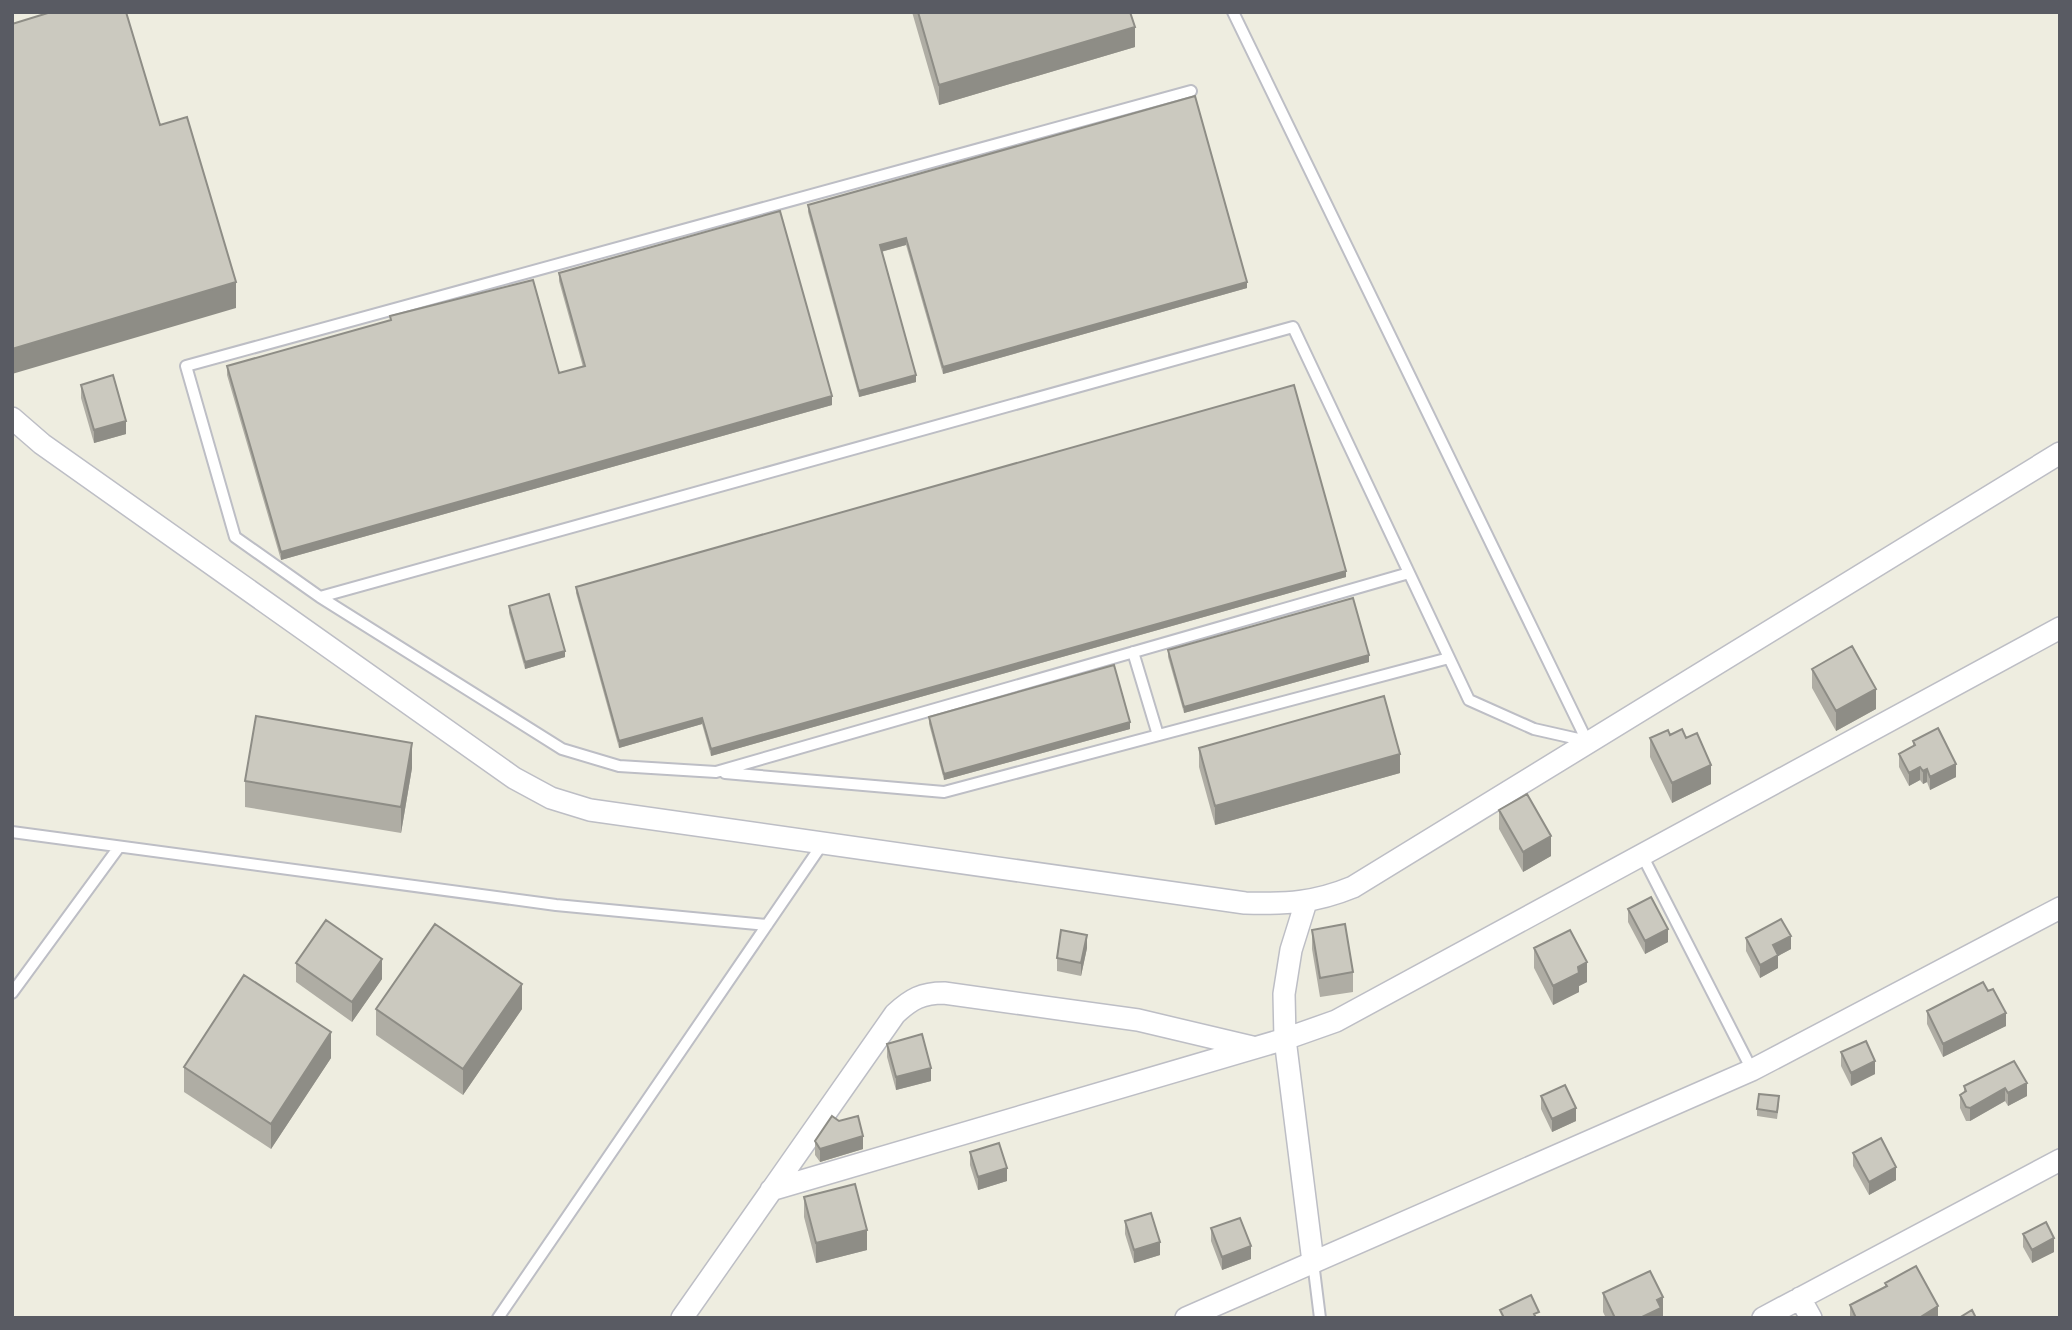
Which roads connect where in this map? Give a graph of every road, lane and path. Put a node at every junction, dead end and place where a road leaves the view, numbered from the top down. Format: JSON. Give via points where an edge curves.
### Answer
{"nodes":[{"id":1,"x":1233,"y":12,"type":"edge"},
{"id":2,"x":1191,"y":91,"type":"dead end"},
{"id":3,"x":12,"y":418,"type":"edge"},
{"id":4,"x":2060,"y":453,"type":"edge"},
{"id":5,"x":1409,"y":573,"type":"junction"},
{"id":6,"x":320,"y":597,"type":"junction"},
{"id":7,"x":2060,"y":628,"type":"edge"},
{"id":8,"x":1133,"y":652,"type":"junction"},
{"id":9,"x":1449,"y":658,"type":"junction"},
{"id":10,"x":1158,"y":735,"type":"junction"},
{"id":11,"x":1587,"y":741,"type":"junction"},
{"id":12,"x":716,"y":772,"type":"junction"},
{"id":13,"x":12,"y":832,"type":"edge"},
{"id":14,"x":823,"y":843,"type":"junction"},
{"id":15,"x":120,"y":846,"type":"junction"},
{"id":16,"x":1642,"y":855,"type":"junction"},
{"id":17,"x":1306,"y":902,"type":"junction"},
{"id":18,"x":2060,"y":908,"type":"edge"},
{"id":19,"x":767,"y":925,"type":"junction"},
{"id":20,"x":12,"y":993,"type":"edge"},
{"id":21,"x":1285,"y":1039,"type":"junction"},
{"id":22,"x":1255,"y":1048,"type":"junction"},
{"id":23,"x":1752,"y":1070,"type":"junction"},
{"id":24,"x":2060,"y":1160,"type":"edge"},
{"id":25,"x":771,"y":1190,"type":"junction"},
{"id":26,"x":1313,"y":1262,"type":"junction"},
{"id":27,"x":1800,"y":1298,"type":"junction"},
{"id":28,"x":498,"y":1318,"type":"edge"},
{"id":29,"x":682,"y":1318,"type":"edge"},
{"id":30,"x":1186,"y":1318,"type":"edge"},
{"id":31,"x":1320,"y":1318,"type":"edge"},
{"id":32,"x":1763,"y":1318,"type":"edge"},
{"id":33,"x":1811,"y":1318,"type":"edge"}],
"edges":[{"from":1,"to":11,"type":"lane"},
{"from":2,"to":6,"type":"lane","via":[[186,366],[235,537]]},
{"from":3,"to":14,"type":"street","via":[[306,632],[514,778],[551,798],[590,810]]},
{"from":4,"to":11,"type":"street"},
{"from":5,"to":6,"type":"lane","via":[[1293,327]]},
{"from":5,"to":8,"type":"lane"},
{"from":5,"to":9,"type":"lane"},
{"from":6,"to":12,"type":"lane","via":[[562,748],[619,766]]},
{"from":7,"to":16,"type":"street"},
{"from":8,"to":10,"type":"lane"},
{"from":8,"to":12,"type":"lane"},
{"from":9,"to":10,"type":"lane"},
{"from":9,"to":11,"type":"lane","via":[[1469,699],[1534,729]]},
{"from":10,"to":12,"type":"lane","via":[[944,792]]},
{"from":11,"to":17,"type":"street","via":[[1353,887]]},
{"from":13,"to":15,"type":"lane"},
{"from":14,"to":17,"type":"street","via":[[1245,903]]},
{"from":14,"to":19,"type":"lane"},
{"from":15,"to":19,"type":"lane","via":[[556,905]]},
{"from":15,"to":20,"type":"lane"},
{"from":16,"to":21,"type":"street","via":[[1336,1021]]},
{"from":16,"to":23,"type":"lane"},
{"from":17,"to":21,"type":"street","via":[[1284,994]]},
{"from":18,"to":23,"type":"street"},
{"from":19,"to":28,"type":"lane"},
{"from":21,"to":22,"type":"street"},
{"from":21,"to":26,"type":"street"},
{"from":22,"to":25,"type":"street"},
{"from":22,"to":25,"type":"street","via":[[1138,1020],[926,993],[895,1014]]},
{"from":23,"to":26,"type":"street"},
{"from":24,"to":27,"type":"street"},
{"from":25,"to":29,"type":"street"},
{"from":26,"to":30,"type":"street"},
{"from":26,"to":31,"type":"lane"},
{"from":27,"to":32,"type":"street"},
{"from":27,"to":33,"type":"street"}]}
